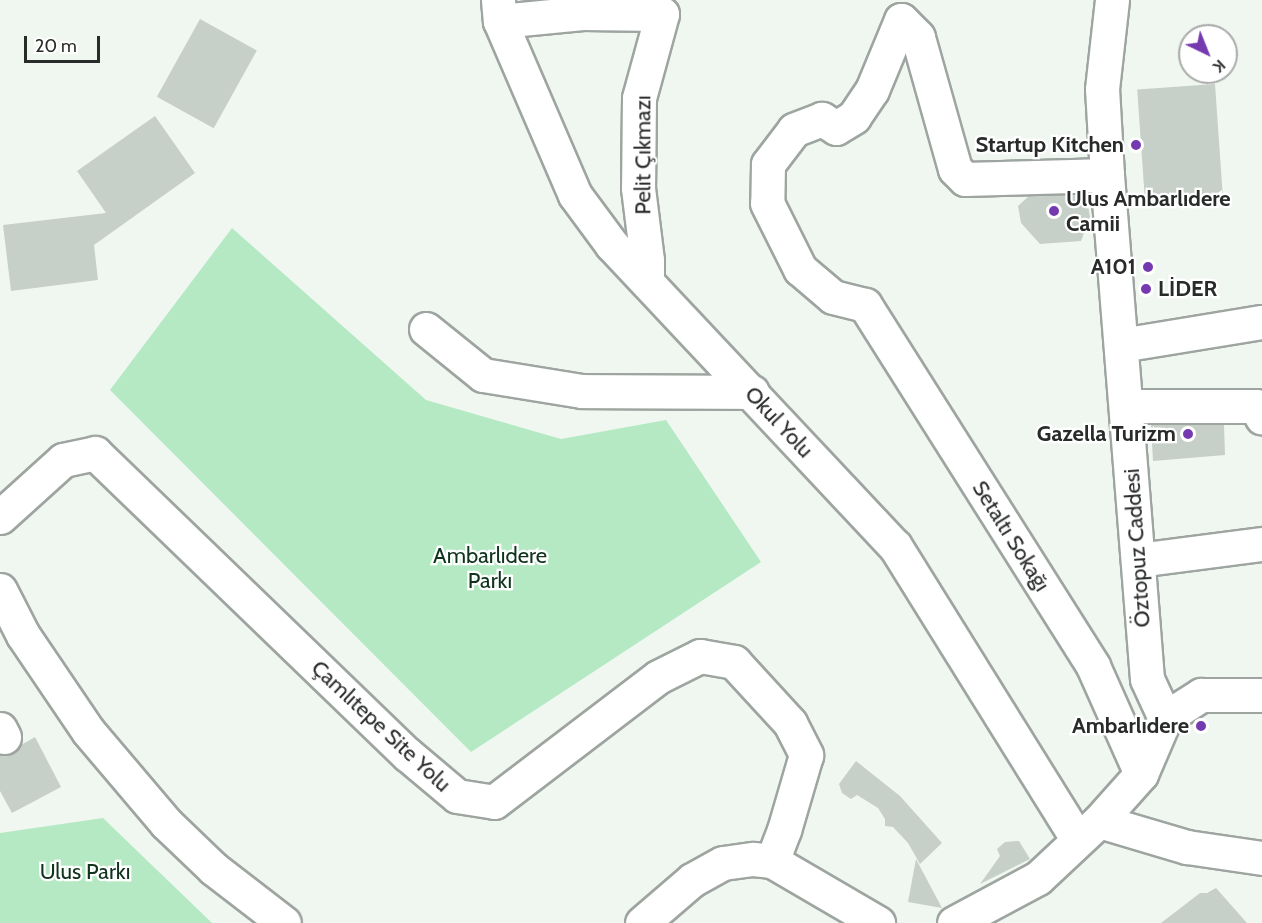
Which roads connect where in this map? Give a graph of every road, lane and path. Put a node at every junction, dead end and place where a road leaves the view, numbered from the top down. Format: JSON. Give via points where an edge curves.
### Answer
{"nodes":[{"id":1,"x":1112,"y":0,"type":"edge"},
{"id":2,"x":499,"y":11,"type":"edge"},
{"id":3,"x":1107,"y":175,"type":"junction"},
{"id":4,"x":647,"y":280,"type":"junction"},
{"id":5,"x":1262,"y":322,"type":"edge"},
{"id":6,"x":426,"y":329,"type":"dead end"},
{"id":7,"x":1121,"y":345,"type":"junction"},
{"id":8,"x":752,"y":392,"type":"junction"},
{"id":9,"x":1126,"y":406,"type":"junction"},
{"id":10,"x":1262,"y":418,"type":"edge"},
{"id":11,"x":0,"y":517,"type":"edge"},
{"id":12,"x":1262,"y":544,"type":"edge"},
{"id":13,"x":1138,"y":560,"type":"junction"},
{"id":14,"x":0,"y":590,"type":"edge"},
{"id":15,"x":1262,"y":695,"type":"edge"},
{"id":16,"x":1165,"y":718,"type":"junction"},
{"id":17,"x":1141,"y":774,"type":"junction"},
{"id":18,"x":1088,"y":831,"type":"junction"},
{"id":19,"x":1262,"y":858,"type":"edge"},
{"id":20,"x":772,"y":861,"type":"junction"},
{"id":21,"x":284,"y":923,"type":"edge"},
{"id":22,"x":642,"y":923,"type":"edge"},
{"id":23,"x":878,"y":923,"type":"edge"},
{"id":24,"x":954,"y":923,"type":"edge"}],
"edges":[{"from":1,"to":3,"type":"street","name":"Öztopuz Caddesi","via":[[1102,89]]},
{"from":2,"to":4,"type":"street","name":"Okul Yolu","via":[[575,195],[612,245]]},
{"from":2,"to":4,"type":"street","name":"Pelit Çıkmazı","via":[[662,14],[639,98],[638,188]]},
{"from":3,"to":7,"type":"street","name":"Öztopuz Caddesi"},
{"from":3,"to":17,"type":"street","name":"Setaltı Sokağı","via":[[965,179],[956,170],[918,38],[902,20],[872,90],[854,117],[836,128],[822,119],[794,130],[768,164],[767,203],[800,269],[833,297],[865,305],[1093,666]]},
{"from":4,"to":8,"type":"street","name":"Okul Yolu"},
{"from":5,"to":7,"type":"street"},
{"from":6,"to":8,"type":"street","via":[[483,375],[582,391]]},
{"from":7,"to":9,"type":"street","name":"Öztopuz Caddesi"},
{"from":8,"to":18,"type":"street","name":"Okul Yolu","via":[[894,546]]},
{"from":9,"to":10,"type":"street","via":[[1256,405]]},
{"from":9,"to":13,"type":"street","name":"Öztopuz Caddesi"},
{"from":11,"to":20,"type":"street","name":"Çamlıtepe Site Yolu","via":[[63,460],[95,453],[406,754],[458,796],[494,802],[658,677],[700,656],[734,662],[790,723],[806,755]]},
{"from":12,"to":13,"type":"street"},
{"from":13,"to":16,"type":"street","name":"Öztopuz Caddesi","via":[[1147,679]]},
{"from":14,"to":21,"type":"street","via":[[23,635],[88,731],[166,823],[214,869]]},
{"from":15,"to":16,"type":"street","via":[[1201,695]]},
{"from":16,"to":17,"type":"street"},
{"from":17,"to":18,"type":"street"},
{"from":18,"to":19,"type":"street"},
{"from":18,"to":24,"type":"street","via":[[1038,878]]},
{"from":20,"to":22,"type":"street","via":[[723,863],[692,880]]},
{"from":20,"to":23,"type":"street"}]}
